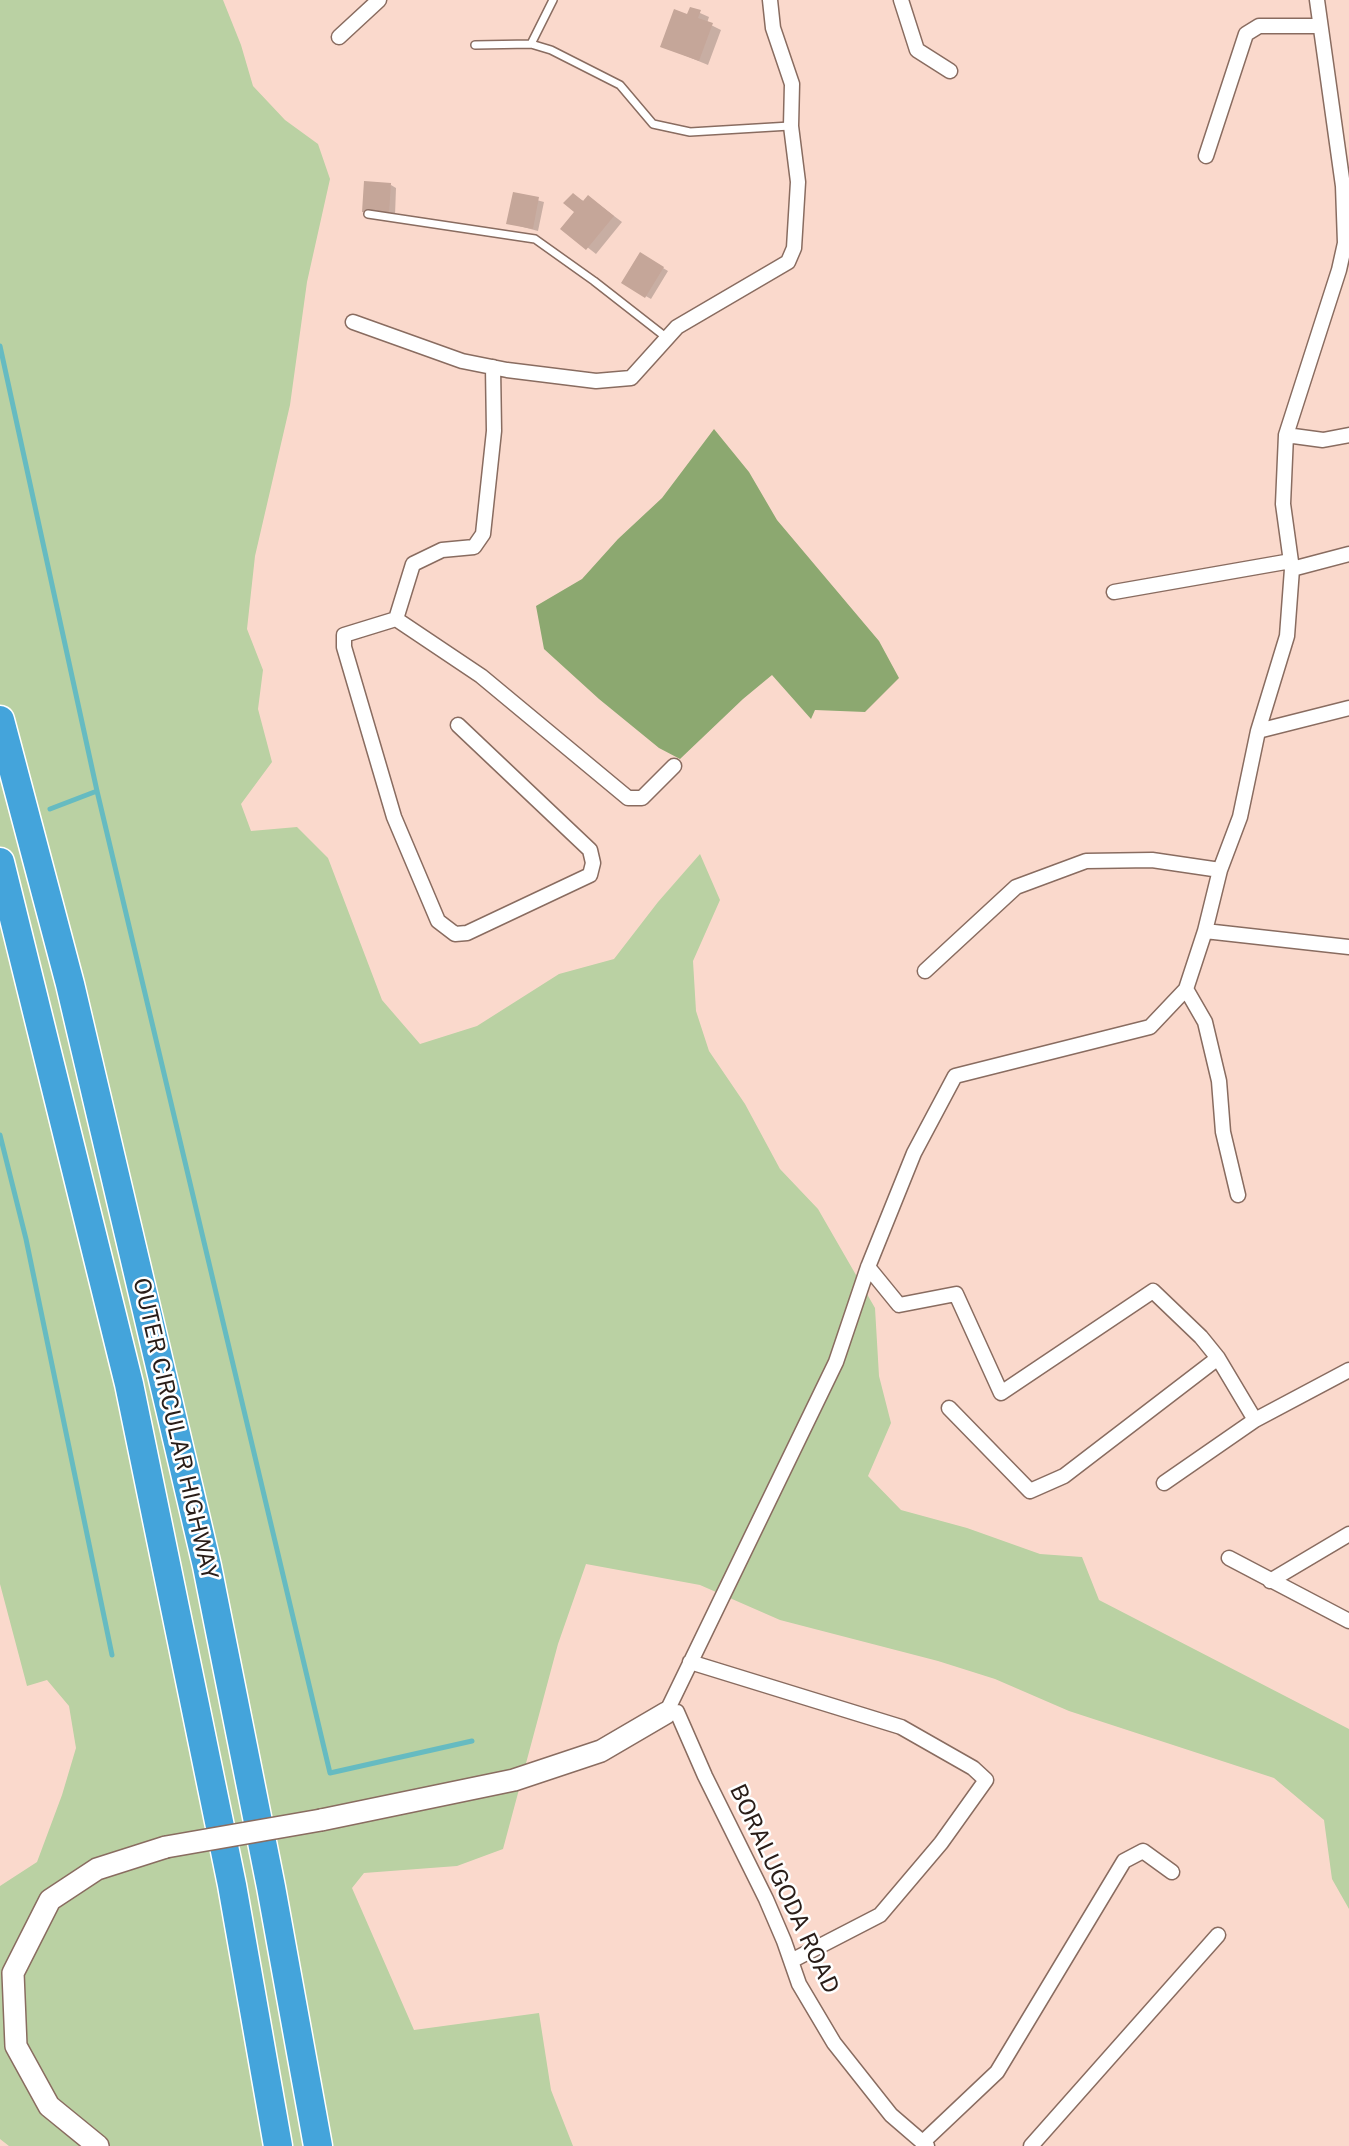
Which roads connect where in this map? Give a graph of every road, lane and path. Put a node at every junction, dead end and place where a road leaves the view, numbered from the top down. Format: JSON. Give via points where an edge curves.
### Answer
{"nodes":[{"id":1,"x":379,"y":0,"type":"edge"},
{"id":2,"x":553,"y":0,"type":"edge"},
{"id":3,"x":770,"y":0,"type":"edge"},
{"id":4,"x":901,"y":0,"type":"edge"},
{"id":5,"x":1317,"y":0,"type":"edge"},
{"id":6,"x":1320,"y":26,"type":"junction"},
{"id":7,"x":339,"y":37,"type":"dead end"},
{"id":8,"x":531,"y":44,"type":"junction"},
{"id":9,"x":475,"y":45,"type":"dead end"},
{"id":10,"x":950,"y":71,"type":"dead end"},
{"id":11,"x":791,"y":126,"type":"junction"},
{"id":12,"x":1206,"y":156,"type":"dead end"},
{"id":13,"x":368,"y":214,"type":"dead end"},
{"id":14,"x":1344,"y":272,"type":"edge"},
{"id":15,"x":353,"y":322,"type":"dead end"},
{"id":16,"x":667,"y":338,"type":"junction"},
{"id":17,"x":493,"y":368,"type":"junction"},
{"id":18,"x":1286,"y":435,"type":"junction"},
{"id":19,"x":1349,"y":435,"type":"edge"},
{"id":20,"x":1349,"y":554,"type":"edge"},
{"id":21,"x":1291,"y":565,"type":"junction"},
{"id":22,"x":1114,"y":592,"type":"dead end"},
{"id":23,"x":396,"y":619,"type":"junction"},
{"id":24,"x":1349,"y":708,"type":"edge"},
{"id":25,"x":0,"y":720,"type":"edge"},
{"id":26,"x":458,"y":725,"type":"dead end"},
{"id":27,"x":1258,"y":731,"type":"junction"},
{"id":28,"x":674,"y":766,"type":"dead end"},
{"id":29,"x":0,"y":862,"type":"edge"},
{"id":30,"x":1220,"y":870,"type":"junction"},
{"id":31,"x":1205,"y":931,"type":"junction"},
{"id":32,"x":1349,"y":947,"type":"edge"},
{"id":33,"x":925,"y":971,"type":"dead end"},
{"id":34,"x":1186,"y":989,"type":"junction"},
{"id":35,"x":1238,"y":1195,"type":"dead end"},
{"id":36,"x":867,"y":1267,"type":"junction"},
{"id":37,"x":1217,"y":1358,"type":"junction"},
{"id":38,"x":1349,"y":1370,"type":"edge"},
{"id":39,"x":949,"y":1408,"type":"dead end"},
{"id":40,"x":1255,"y":1420,"type":"junction"},
{"id":41,"x":1164,"y":1483,"type":"dead end"},
{"id":42,"x":1349,"y":1534,"type":"edge"},
{"id":43,"x":1229,"y":1558,"type":"dead end"},
{"id":44,"x":1270,"y":1581,"type":"junction"},
{"id":45,"x":1349,"y":1620,"type":"edge"},
{"id":46,"x":690,"y":1662,"type":"junction"},
{"id":47,"x":666,"y":1713,"type":"junction"},
{"id":48,"x":1172,"y":1872,"type":"dead end"},
{"id":49,"x":1218,"y":1935,"type":"dead end"},
{"id":50,"x":791,"y":1961,"type":"junction"},
{"id":51,"x":925,"y":2144,"type":"edge"},
{"id":52,"x":99,"y":2146,"type":"edge"},
{"id":53,"x":278,"y":2146,"type":"edge"},
{"id":54,"x":318,"y":2146,"type":"edge"},
{"id":55,"x":1031,"y":2146,"type":"edge"}],
"edges":[{"from":1,"to":7,"type":"street"},
{"from":2,"to":8,"type":"lane"},
{"from":3,"to":11,"type":"street","via":[[773,28],[792,84]]},
{"from":4,"to":10,"type":"street","via":[[917,50]]},
{"from":5,"to":6,"type":"street"},
{"from":6,"to":12,"type":"street","via":[[1259,26],[1246,34]]},
{"from":6,"to":14,"type":"street","via":[[1343,186]]},
{"from":8,"to":9,"type":"lane"},
{"from":8,"to":11,"type":"lane","via":[[621,85],[653,124],[690,132]]},
{"from":11,"to":16,"type":"street","via":[[798,182],[794,248],[788,262],[677,327]]},
{"from":13,"to":16,"type":"lane","via":[[535,239]]},
{"from":14,"to":18,"type":"street"},
{"from":15,"to":17,"type":"street"},
{"from":16,"to":17,"type":"street","via":[[631,378],[596,381]]},
{"from":17,"to":23,"type":"street","via":[[494,431],[483,534],[474,547],[442,550],[413,564]]},
{"from":18,"to":19,"type":"street","via":[[1323,440]]},
{"from":18,"to":21,"type":"street","via":[[1283,504]]},
{"from":20,"to":21,"type":"street"},
{"from":21,"to":22,"type":"street"},
{"from":21,"to":27,"type":"street","via":[[1287,636]]},
{"from":23,"to":26,"type":"street","via":[[344,635],[344,648],[394,817],[438,921],[455,934],[467,933],[590,875],[593,863],[590,850]]},
{"from":23,"to":28,"type":"street","via":[[481,676],[628,798],[642,798]]},
{"from":24,"to":27,"type":"street"},
{"from":25,"to":54,"type":"highway","name":"OUTER CIRCULAR HIGHWAY","via":[[70,984],[207,1566]]},
{"from":27,"to":30,"type":"street","via":[[1240,817]]},
{"from":29,"to":53,"type":"highway","name":"OUTER CIRCULAR HIGHWAY","via":[[129,1384],[232,1885]]},
{"from":30,"to":31,"type":"street"},
{"from":30,"to":33,"type":"street","via":[[1152,860],[1086,861],[1016,887]]},
{"from":31,"to":32,"type":"street"},
{"from":31,"to":34,"type":"street"},
{"from":34,"to":35,"type":"street","via":[[1205,1022]]},
{"from":34,"to":36,"type":"street","via":[[1150,1027],[956,1076],[914,1153]]},
{"from":36,"to":37,"type":"street","via":[[899,1306],[956,1294],[1001,1394],[1153,1291]]},
{"from":36,"to":46,"type":"street","via":[[836,1362]]},
{"from":37,"to":39,"type":"street","via":[[1064,1476],[1030,1491]]},
{"from":37,"to":40,"type":"street"},
{"from":38,"to":40,"type":"street"},
{"from":40,"to":41,"type":"street"},
{"from":42,"to":44,"type":"street"},
{"from":43,"to":44,"type":"street"},
{"from":44,"to":45,"type":"street"},
{"from":46,"to":47,"type":"street"},
{"from":46,"to":50,"type":"street","via":[[901,1727],[986,1780],[941,1843],[880,1915]]},
{"from":47,"to":50,"type":"street","name":"BORALUGODA ROAD","via":[[677,1712]]},
{"from":47,"to":52,"type":"street","bridge":true,"via":[[601,1751],[514,1780],[166,1847],[97,1870],[50,1900],[13,1973],[16,2046],[49,2106]]},
{"from":48,"to":51,"type":"street","via":[[1143,1851],[1124,1861],[997,2072]]},
{"from":49,"to":55,"type":"street"},
{"from":50,"to":51,"type":"street","name":"BORALUGODA ROAD","via":[[799,1984],[834,2043],[891,2115]]}]}
